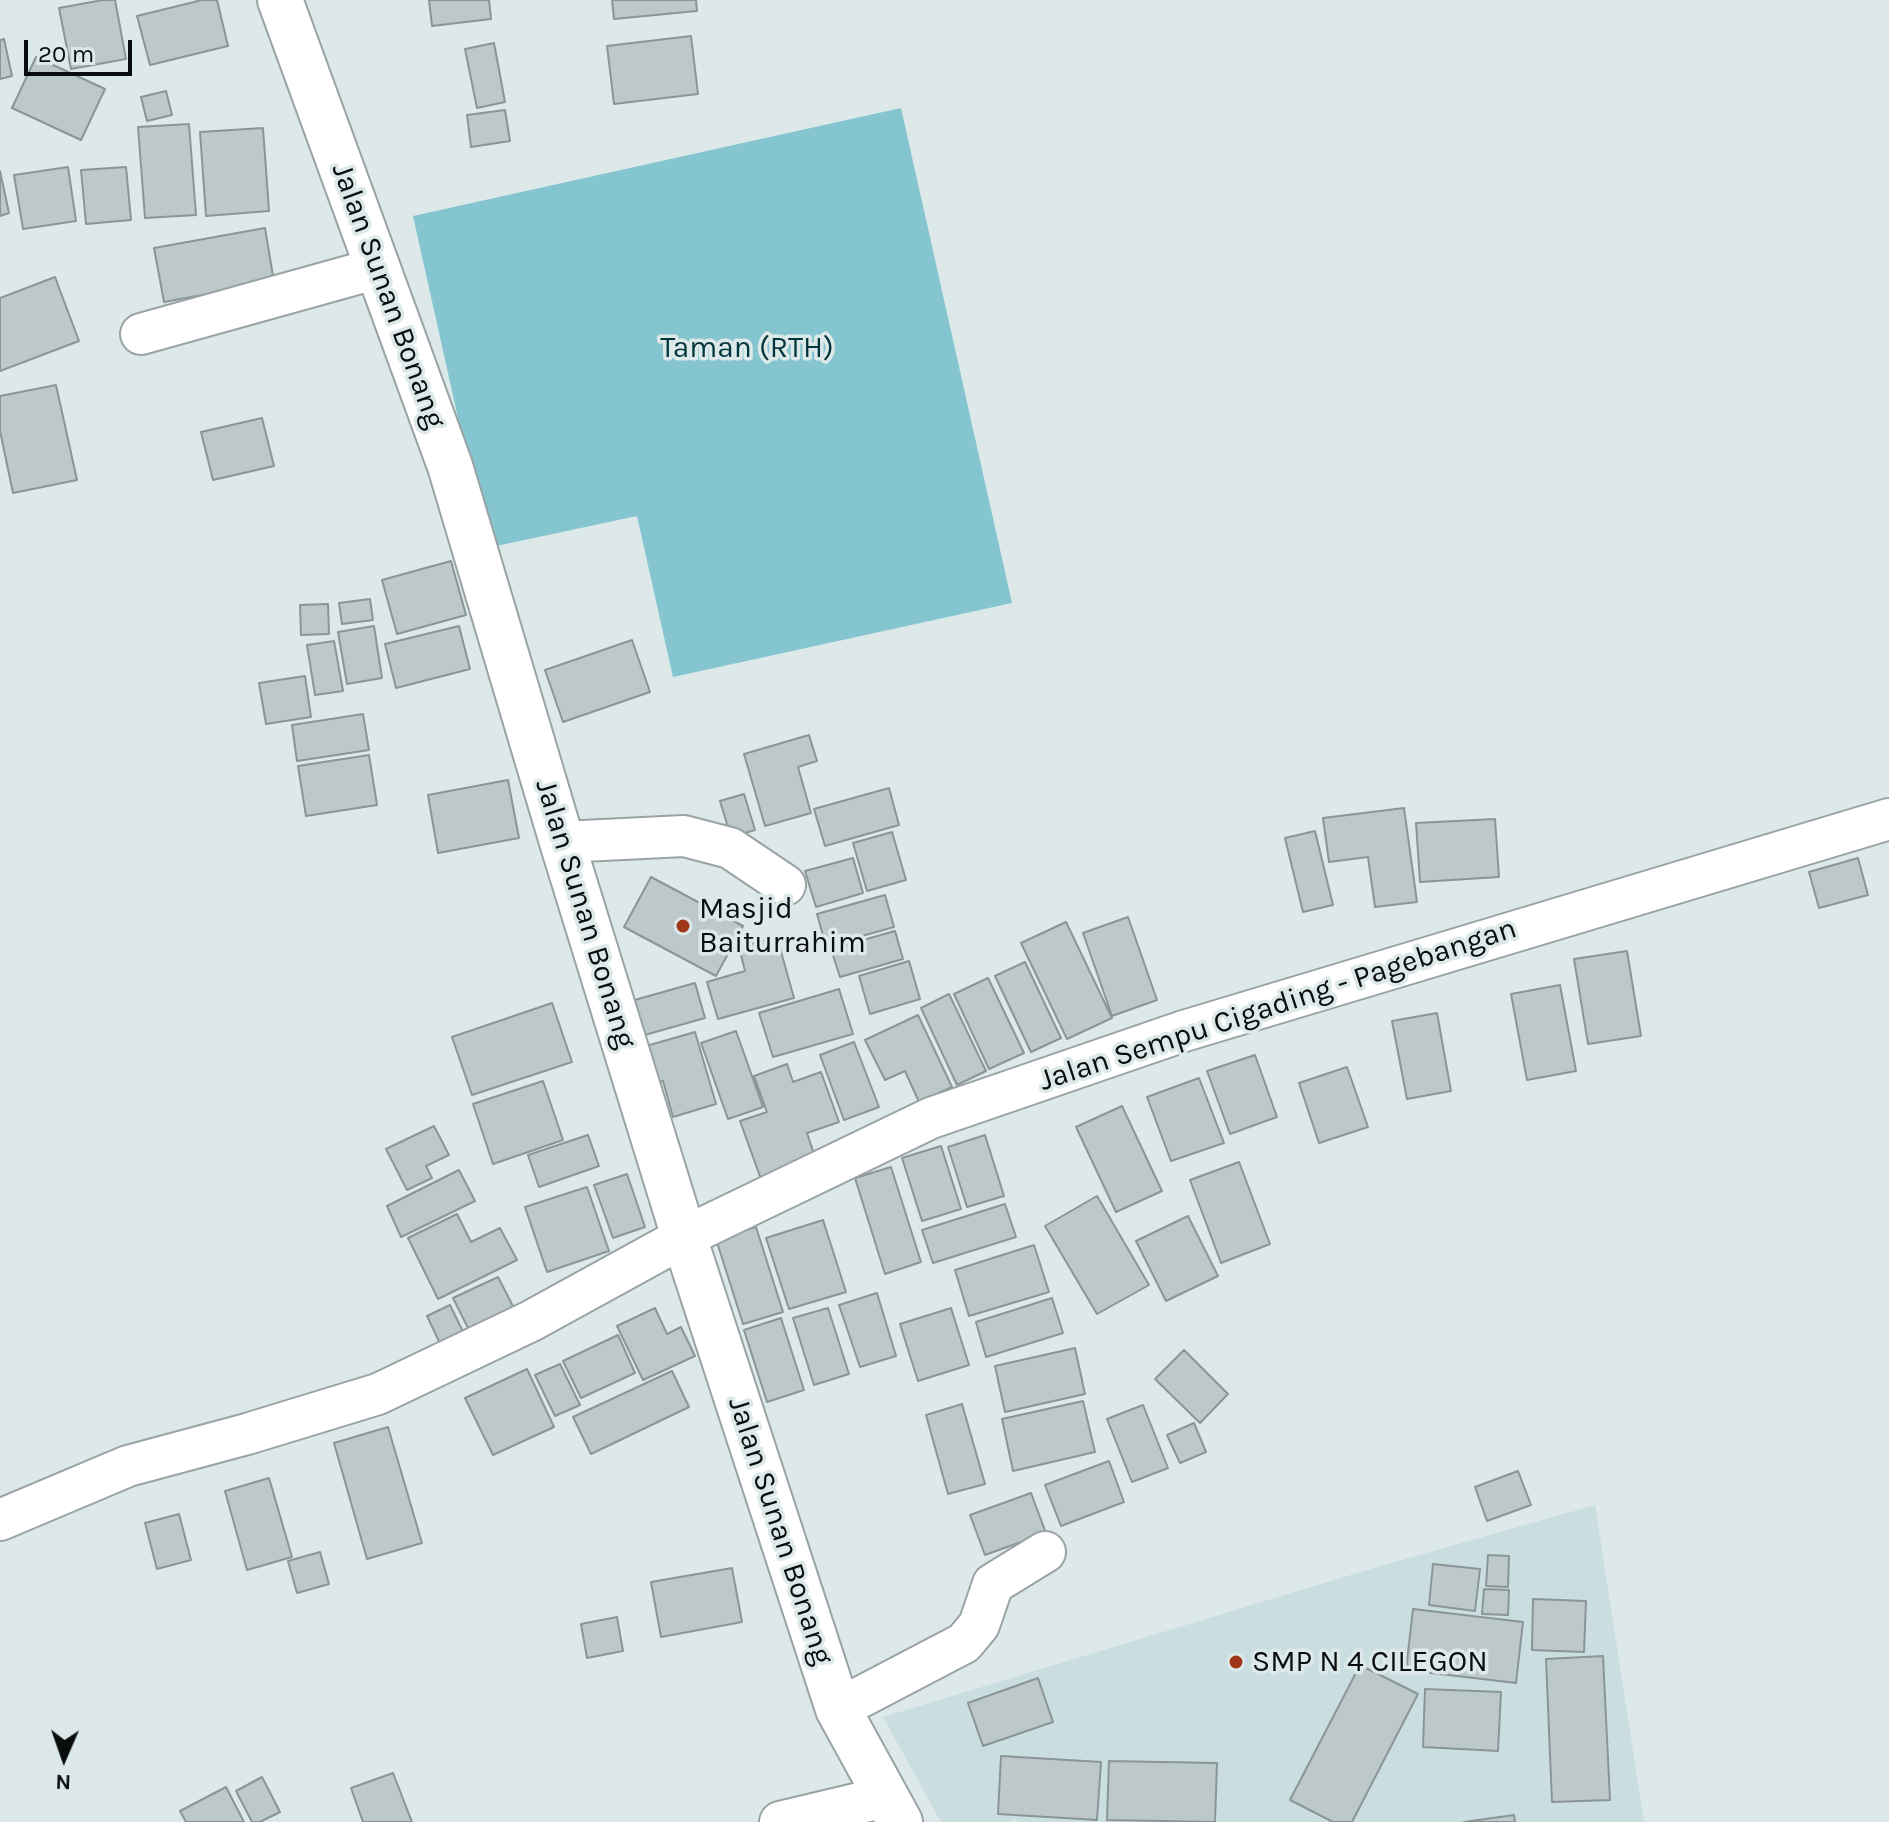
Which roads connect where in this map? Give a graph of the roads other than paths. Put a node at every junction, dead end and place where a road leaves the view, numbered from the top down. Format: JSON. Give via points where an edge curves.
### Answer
{"nodes":[{"id":1,"x":280,"y":0,"type":"edge"},
{"id":2,"x":378,"y":268,"type":"junction"},
{"id":3,"x":141,"y":334,"type":"dead end"},
{"id":4,"x":1889,"y":819,"type":"edge"},
{"id":5,"x":562,"y":842,"type":"junction"},
{"id":6,"x":785,"y":885,"type":"dead end"},
{"id":7,"x":684,"y":1237,"type":"junction"},
{"id":8,"x":0,"y":1520,"type":"edge"},
{"id":9,"x":1045,"y":1552,"type":"dead end"},
{"id":10,"x":838,"y":1709,"type":"junction"},
{"id":11,"x":892,"y":1810,"type":"edge"},
{"id":12,"x":780,"y":1822,"type":"edge"}],
"edges":[{"from":1,"to":2,"type":"street","name":"Jalan Sunan Bonang"},
{"from":2,"to":3,"type":"street"},
{"from":2,"to":5,"type":"street","name":"Jalan Sunan Bonang","via":[[450,466]]},
{"from":4,"to":7,"type":"street","name":"Jalan Sempu Cigading - Pagebangan","via":[[1184,1031],[931,1118]]},
{"from":5,"to":6,"type":"street","via":[[684,836],[730,848]]},
{"from":5,"to":7,"type":"street","name":"Jalan Sunan Bonang"},
{"from":7,"to":8,"type":"street","name":"Jalan Sempu Cigading - Pagebangan","via":[[531,1321],[378,1394],[128,1466]]},
{"from":7,"to":10,"type":"street","name":"Jalan Sunan Bonang"},
{"from":9,"to":10,"type":"street","via":[[993,1584],[979,1625],[964,1643]]},
{"from":10,"to":11,"type":"street","name":"Jalan Sunan Bonang"},
{"from":11,"to":12,"type":"street"}]}
